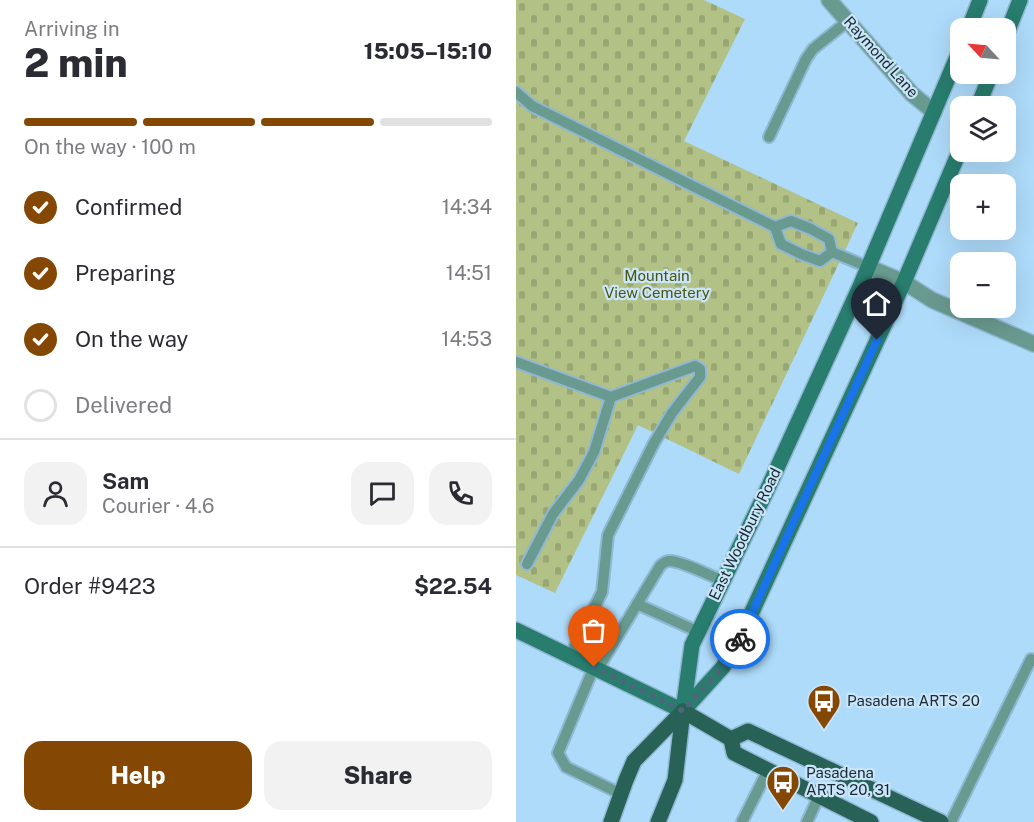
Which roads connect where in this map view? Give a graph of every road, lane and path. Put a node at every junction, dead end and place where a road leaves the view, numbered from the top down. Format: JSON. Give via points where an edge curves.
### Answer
{"nodes":[{"id":1,"x":829,"y":0,"type":"edge"},
{"id":2,"x":980,"y":0,"type":"edge"},
{"id":3,"x":1020,"y":0,"type":"edge"},
{"id":4,"x":973,"y":18,"type":"edge"},
{"id":5,"x":1013,"y":18,"type":"edge"},
{"id":6,"x":848,"y":21,"type":"junction"},
{"id":7,"x":950,"y":74,"type":"edge"},
{"id":8,"x":516,"y":92,"type":"edge"},
{"id":9,"x":934,"y":112,"type":"junction"},
{"id":10,"x":769,"y":137,"type":"dead end"},
{"id":11,"x":955,"y":162,"type":"edge"},
{"id":12,"x":775,"y":227,"type":"junction"},
{"id":13,"x":832,"y":252,"type":"junction"},
{"id":14,"x":868,"y":267,"type":"junction"},
{"id":15,"x":904,"y":282,"type":"junction"},
{"id":16,"x":1034,"y":344,"type":"edge"},
{"id":17,"x":516,"y":362,"type":"edge"},
{"id":18,"x":611,"y":397,"type":"junction"},
{"id":19,"x":527,"y":564,"type":"dead end"},
{"id":20,"x":723,"y":581,"type":"junction"},
{"id":21,"x":637,"y":604,"type":"junction"},
{"id":22,"x":516,"y":630,"type":"edge"},
{"id":23,"x":699,"y":632,"type":"junction"},
{"id":24,"x":570,"y":656,"type":"junction"},
{"id":25,"x":1034,"y":661,"type":"edge"},
{"id":26,"x":596,"y":668,"type":"junction"},
{"id":27,"x":683,"y":711,"type":"junction"},
{"id":28,"x":730,"y":739,"type":"junction"},
{"id":29,"x":768,"y":770,"type":"junction"},
{"id":30,"x":621,"y":794,"type":"junction"},
{"id":31,"x":819,"y":796,"type":"junction"},
{"id":32,"x":611,"y":822,"type":"edge"},
{"id":33,"x":658,"y":822,"type":"edge"},
{"id":34,"x":743,"y":822,"type":"edge"},
{"id":35,"x":807,"y":822,"type":"edge"},
{"id":36,"x":871,"y":822,"type":"edge"},
{"id":37,"x":941,"y":822,"type":"edge"},
{"id":38,"x":951,"y":822,"type":"edge"}],
"edges":[{"from":1,"to":6,"type":"street","name":"Raymond Lane"},
{"from":2,"to":4,"type":"main road"},
{"from":3,"to":5,"type":"main road"},
{"from":6,"to":9,"type":"street","name":"Raymond Lane","via":[[912,94]]},
{"from":6,"to":10,"type":"lane","via":[[813,48]]},
{"from":7,"to":9,"type":"main road","name":"East Woodbury Road"},
{"from":8,"to":12,"type":"lane","via":[[532,106]]},
{"from":9,"to":14,"type":"main road","name":"East Woodbury Road"},
{"from":11,"to":15,"type":"main road"},
{"from":12,"to":13,"type":"lane","via":[[791,221],[812,229],[830,239]]},
{"from":12,"to":13,"type":"lane","via":[[781,244],[801,254],[820,261]]},
{"from":13,"to":14,"type":"lane"},
{"from":14,"to":15,"type":"street"},
{"from":14,"to":20,"type":"main road","name":"East Woodbury Road"},
{"from":15,"to":16,"type":"street","via":[[932,300]]},
{"from":15,"to":27,"type":"main road","via":[[739,640],[723,667]]},
{"from":17,"to":18,"type":"lane"},
{"from":18,"to":19,"type":"lane","via":[[594,452],[553,514]]},
{"from":18,"to":24,"type":"lane","via":[[695,366],[700,369],[700,377],[654,443],[608,535],[602,592]]},
{"from":20,"to":21,"type":"lane","via":[[676,561],[667,561]]},
{"from":20,"to":23,"type":"main road","name":"East Woodbury Road"},
{"from":21,"to":23,"type":"lane"},
{"from":21,"to":26,"type":"lane"},
{"from":22,"to":24,"type":"main road"},
{"from":23,"to":27,"type":"main road","name":"East Woodbury Road","via":[[691,652]]},
{"from":24,"to":26,"type":"main road"},
{"from":25,"to":38,"type":"lane","via":[[1031,659]]},
{"from":26,"to":27,"type":"main road"},
{"from":26,"to":30,"type":"lane","via":[[558,753],[566,767]]},
{"from":27,"to":28,"type":"main road"},
{"from":27,"to":30,"type":"main road","via":[[634,761]]},
{"from":27,"to":33,"type":"main road","via":[[675,780]]},
{"from":28,"to":29,"type":"main road","via":[[734,753]]},
{"from":28,"to":37,"type":"main road","via":[[748,731]]},
{"from":29,"to":31,"type":"main road"},
{"from":29,"to":34,"type":"lane"},
{"from":30,"to":32,"type":"main road"},
{"from":31,"to":35,"type":"lane"},
{"from":31,"to":36,"type":"main road"}]}
